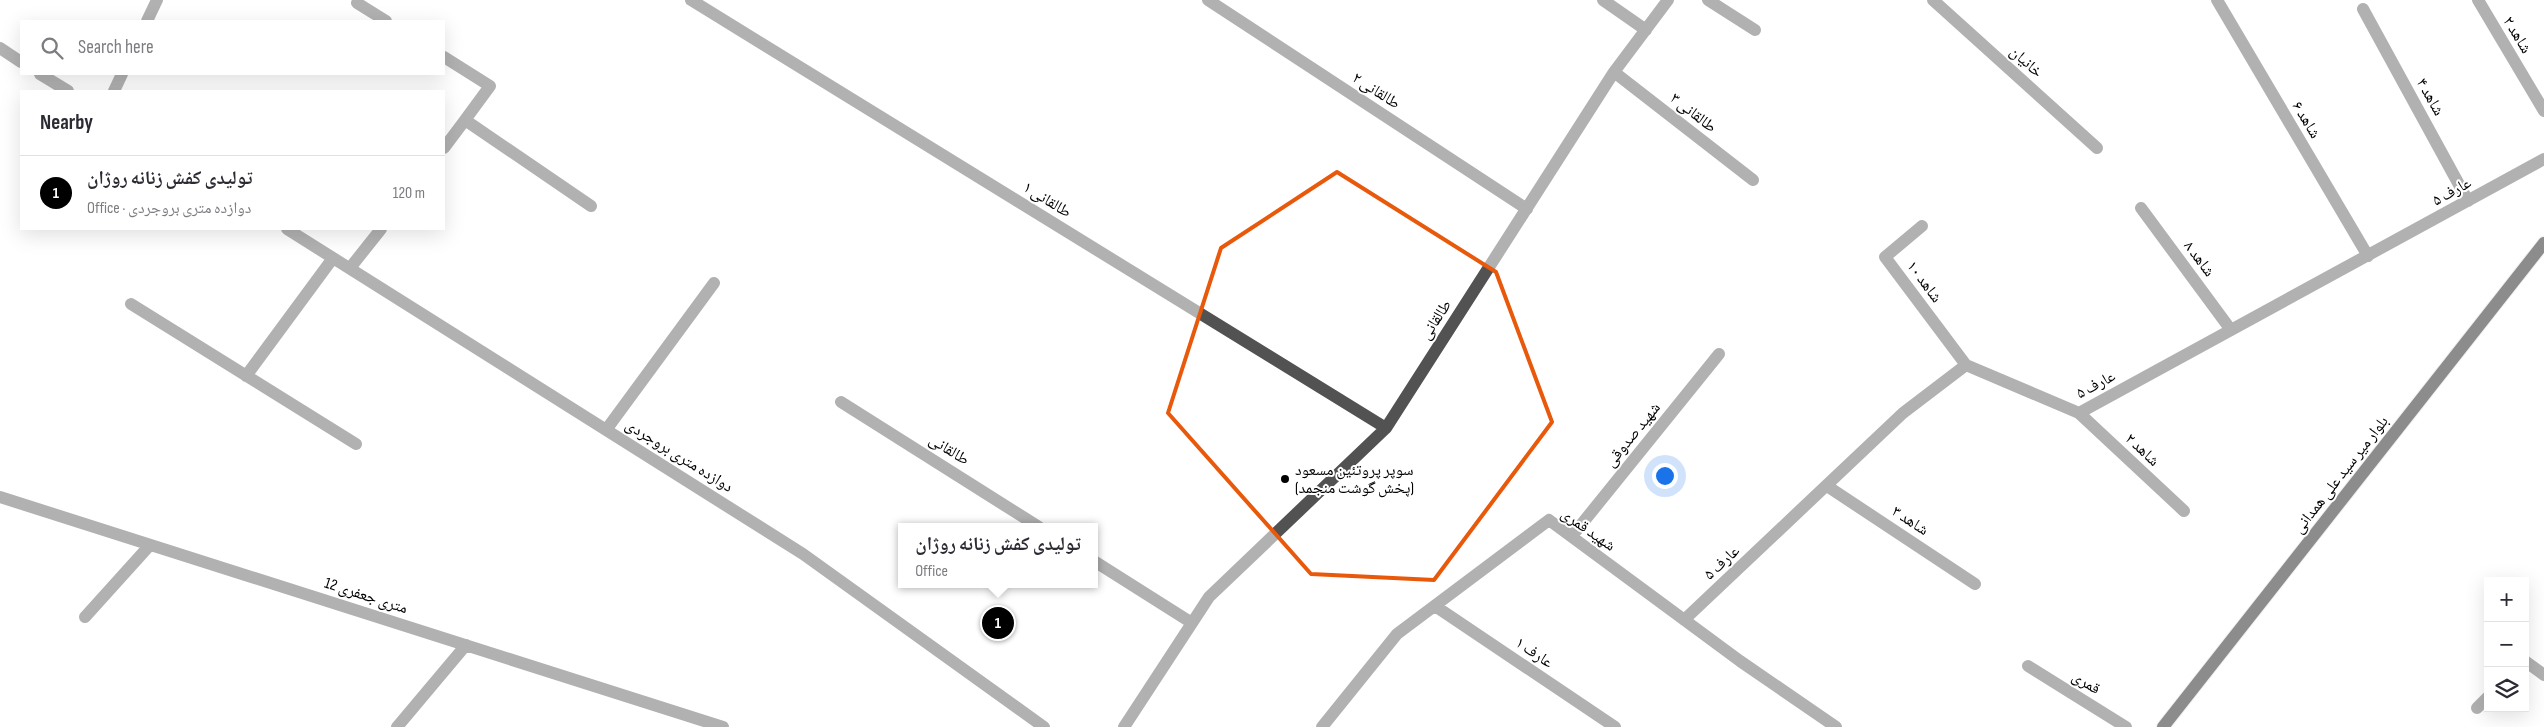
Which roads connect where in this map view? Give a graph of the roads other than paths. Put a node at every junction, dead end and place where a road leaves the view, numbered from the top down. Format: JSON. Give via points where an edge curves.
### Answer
{"nodes":[{"id":1,"x":157,"y":0,"type":"edge"},
{"id":2,"x":691,"y":0,"type":"edge"},
{"id":3,"x":1208,"y":0,"type":"edge"},
{"id":4,"x":1603,"y":0,"type":"edge"},
{"id":5,"x":1668,"y":0,"type":"edge"},
{"id":6,"x":1708,"y":0,"type":"edge"},
{"id":7,"x":1933,"y":0,"type":"edge"},
{"id":8,"x":2217,"y":0,"type":"edge"},
{"id":9,"x":2478,"y":0,"type":"edge"},
{"id":10,"x":356,"y":3,"type":"dead end"},
{"id":11,"x":2363,"y":9,"type":"dead end"},
{"id":12,"x":147,"y":20,"type":"edge"},
{"id":13,"x":384,"y":20,"type":"edge"},
{"id":14,"x":1646,"y":30,"type":"junction"},
{"id":15,"x":1755,"y":30,"type":"dead end"},
{"id":16,"x":0,"y":48,"type":"edge"},
{"id":17,"x":445,"y":58,"type":"edge"},
{"id":18,"x":20,"y":61,"type":"edge"},
{"id":19,"x":1614,"y":72,"type":"junction"},
{"id":20,"x":42,"y":75,"type":"edge"},
{"id":21,"x":122,"y":75,"type":"edge"},
{"id":22,"x":66,"y":90,"type":"edge"},
{"id":23,"x":114,"y":90,"type":"edge"},
{"id":24,"x":2544,"y":112,"type":"edge"},
{"id":25,"x":466,"y":120,"type":"junction"},
{"id":26,"x":445,"y":147,"type":"edge"},
{"id":27,"x":2097,"y":148,"type":"dead end"},
{"id":28,"x":2544,"y":159,"type":"edge"},
{"id":29,"x":1753,"y":180,"type":"dead end"},
{"id":30,"x":2468,"y":201,"type":"junction"},
{"id":31,"x":591,"y":206,"type":"dead end"},
{"id":32,"x":2140,"y":208,"type":"dead end"},
{"id":33,"x":1527,"y":209,"type":"junction"},
{"id":34,"x":1922,"y":226,"type":"dead end"},
{"id":35,"x":289,"y":230,"type":"edge"},
{"id":36,"x":380,"y":230,"type":"edge"},
{"id":37,"x":2544,"y":243,"type":"edge"},
{"id":38,"x":2368,"y":256,"type":"junction"},
{"id":39,"x":333,"y":258,"type":"junction"},
{"id":40,"x":350,"y":268,"type":"junction"},
{"id":41,"x":714,"y":284,"type":"dead end"},
{"id":42,"x":130,"y":304,"type":"dead end"},
{"id":43,"x":2231,"y":330,"type":"junction"},
{"id":44,"x":1719,"y":354,"type":"dead end"},
{"id":45,"x":1966,"y":365,"type":"junction"},
{"id":46,"x":246,"y":376,"type":"junction"},
{"id":47,"x":842,"y":402,"type":"dead end"},
{"id":48,"x":2079,"y":413,"type":"junction"},
{"id":49,"x":1386,"y":428,"type":"junction"},
{"id":50,"x":606,"y":430,"type":"junction"},
{"id":51,"x":356,"y":444,"type":"dead end"},
{"id":52,"x":1827,"y":486,"type":"junction"},
{"id":53,"x":0,"y":497,"type":"edge"},
{"id":54,"x":2184,"y":511,"type":"dead end"},
{"id":55,"x":1033,"y":523,"type":"edge"},
{"id":56,"x":1572,"y":536,"type":"junction"},
{"id":57,"x":150,"y":544,"type":"junction"},
{"id":58,"x":1098,"y":564,"type":"edge"},
{"id":59,"x":1975,"y":584,"type":"dead end"},
{"id":60,"x":1435,"y":606,"type":"junction"},
{"id":61,"x":85,"y":616,"type":"dead end"},
{"id":62,"x":1684,"y":620,"type":"junction"},
{"id":63,"x":1192,"y":623,"type":"junction"},
{"id":64,"x":466,"y":645,"type":"junction"},
{"id":65,"x":2529,"y":664,"type":"edge"},
{"id":66,"x":2028,"y":666,"type":"dead end"},
{"id":67,"x":2544,"y":675,"type":"edge"},
{"id":68,"x":2484,"y":701,"type":"edge"},
{"id":69,"x":2477,"y":708,"type":"dead end"},
{"id":70,"x":397,"y":727,"type":"edge"},
{"id":71,"x":723,"y":727,"type":"edge"},
{"id":72,"x":1044,"y":727,"type":"edge"},
{"id":73,"x":1124,"y":727,"type":"edge"},
{"id":74,"x":1322,"y":727,"type":"edge"},
{"id":75,"x":1616,"y":727,"type":"edge"},
{"id":76,"x":1836,"y":727,"type":"edge"},
{"id":77,"x":2126,"y":727,"type":"edge"},
{"id":78,"x":2163,"y":727,"type":"edge"}],
"edges":[{"from":1,"to":12,"type":"street"},
{"from":2,"to":49,"type":"street","name":"طالقانی ۱"},
{"from":3,"to":33,"type":"street","name":"طالقانی ۲"},
{"from":4,"to":14,"type":"street"},
{"from":5,"to":14,"type":"street","name":"طالقانی"},
{"from":6,"to":15,"type":"street"},
{"from":7,"to":27,"type":"street","name":"خانیان"},
{"from":8,"to":38,"type":"street","name":"شاهد ۶"},
{"from":9,"to":24,"type":"street","name":"شاهد ۲"},
{"from":10,"to":13,"type":"street"},
{"from":11,"to":30,"type":"street","name":"شاهد ۴"},
{"from":14,"to":19,"type":"street","name":"طالقانی"},
{"from":16,"to":18,"type":"street"},
{"from":17,"to":25,"type":"street","via":[[490,86]]},
{"from":19,"to":29,"type":"street","name":"طالقانی ۳"},
{"from":19,"to":33,"type":"street","name":"طالقانی"},
{"from":20,"to":22,"type":"street"},
{"from":21,"to":23,"type":"street"},
{"from":25,"to":26,"type":"street"},
{"from":25,"to":31,"type":"street"},
{"from":28,"to":30,"type":"street","name":"عارف ۵"},
{"from":30,"to":38,"type":"street","name":"عارف ۵"},
{"from":32,"to":43,"type":"street","name":"شاهد ۸"},
{"from":33,"to":49,"type":"street","name":"طالقانی"},
{"from":34,"to":45,"type":"street","name":"شاهد ۱۰","via":[[1885,257]]},
{"from":35,"to":39,"type":"street","name":"دوازده متری بروجردی"},
{"from":36,"to":40,"type":"street"},
{"from":37,"to":78,"type":"main road","name":"بلوار میر سید علی همدانی"},
{"from":38,"to":43,"type":"street","name":"عارف ۵"},
{"from":39,"to":40,"type":"street","name":"دوازده متری بروجردی"},
{"from":39,"to":46,"type":"street"},
{"from":40,"to":50,"type":"street","name":"دوازده متری بروجردی"},
{"from":41,"to":50,"type":"street"},
{"from":42,"to":46,"type":"street"},
{"from":43,"to":48,"type":"street","name":"عارف ۵"},
{"from":44,"to":56,"type":"street","name":"شهید صدوقی"},
{"from":45,"to":48,"type":"street","name":"عارف ۵"},
{"from":45,"to":52,"type":"street","name":"عارف ۵","via":[[1903,414]]},
{"from":46,"to":51,"type":"street"},
{"from":47,"to":55,"type":"street","name":"طالقانی"},
{"from":48,"to":54,"type":"street","name":"شاهد ۲"},
{"from":49,"to":63,"type":"street","name":"طالقانی","via":[[1209,597]]},
{"from":50,"to":72,"type":"street","name":"دوازده متری بروجردی","via":[[803,554]]},
{"from":52,"to":59,"type":"street","name":"شاهد ۳"},
{"from":52,"to":62,"type":"street","name":"عارف ۵"},
{"from":53,"to":57,"type":"street","name":"12 متری جعفری"},
{"from":56,"to":60,"type":"street","name":"شهید قمری","via":[[1549,520]]},
{"from":56,"to":62,"type":"street","name":"شهید قمری"},
{"from":57,"to":61,"type":"street"},
{"from":57,"to":64,"type":"street","name":"12 متری جعفری"},
{"from":58,"to":63,"type":"street"},
{"from":60,"to":74,"type":"street","name":"شهید قمری","via":[[1397,634]]},
{"from":60,"to":75,"type":"street","name":"عارف ۱"},
{"from":62,"to":76,"type":"street","name":"شهید قمری"},
{"from":63,"to":73,"type":"street","name":"طالقانی"},
{"from":64,"to":70,"type":"street"},
{"from":64,"to":71,"type":"street","name":"12 متری جعفری"},
{"from":65,"to":67,"type":"street"},
{"from":66,"to":77,"type":"street","name":"قمری"},
{"from":68,"to":69,"type":"street"}]}
